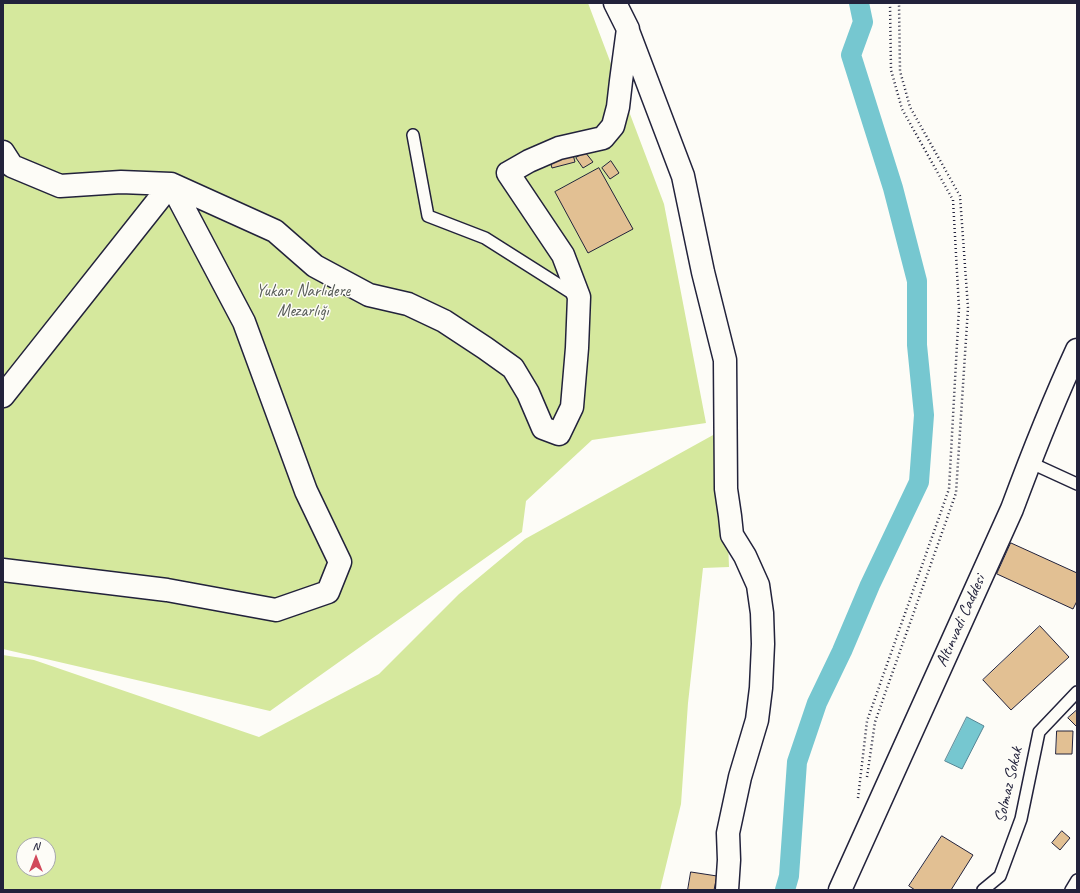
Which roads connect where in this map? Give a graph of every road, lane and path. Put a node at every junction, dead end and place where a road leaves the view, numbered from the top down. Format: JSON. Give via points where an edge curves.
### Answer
{"nodes":[{"id":1,"x":615,"y":3,"type":"edge"},
{"id":2,"x":890,"y":3,"type":"edge"},
{"id":3,"x":899,"y":3,"type":"edge"},
{"id":4,"x":628,"y":29,"type":"junction"},
{"id":5,"x":413,"y":136,"type":"dead end"},
{"id":6,"x":3,"y":152,"type":"edge"},
{"id":7,"x":171,"y":184,"type":"junction"},
{"id":8,"x":579,"y":297,"type":"junction"},
{"id":9,"x":1077,"y":350,"type":"edge"},
{"id":10,"x":3,"y":396,"type":"edge"},
{"id":11,"x":1029,"y":462,"type":"junction"},
{"id":12,"x":1077,"y":484,"type":"edge"},
{"id":13,"x":3,"y":570,"type":"edge"},
{"id":14,"x":1077,"y":692,"type":"edge"},
{"id":15,"x":867,"y":777,"type":"dead end"},
{"id":16,"x":858,"y":798,"type":"dead end"},
{"id":17,"x":1077,"y":880,"type":"edge"},
{"id":18,"x":727,"y":890,"type":"edge"},
{"id":19,"x":840,"y":890,"type":"edge"},
{"id":20,"x":983,"y":890,"type":"edge"},
{"id":21,"x":1072,"y":890,"type":"edge"}],
"edges":[{"from":1,"to":4,"type":"street"},
{"from":2,"to":16,"type":"path","via":[[891,70],[902,109],[953,200],[959,308],[949,489],[867,721]]},
{"from":3,"to":15,"type":"path","via":[[900,71],[910,107],[960,196],[968,308],[956,493],[875,722]]},
{"from":4,"to":8,"type":"street","via":[[618,107],[613,126],[603,138],[559,148],[508,173],[563,255]]},
{"from":4,"to":18,"type":"street","via":[[684,176],[703,272],[725,360],[726,489],[732,535],[758,585],[762,613],[761,688],[757,720],[740,777],[728,833]]},
{"from":5,"to":8,"type":"lane","via":[[428,216],[485,238]]},
{"from":6,"to":7,"type":"street","via":[[12,166],[60,186],[121,182]]},
{"from":7,"to":8,"type":"street","via":[[275,231],[315,266],[369,295],[408,304],[444,321],[513,368],[528,393],[543,428],[559,434],[572,407]]},
{"from":7,"to":10,"type":"street"},
{"from":7,"to":13,"type":"street","via":[[244,322],[306,491],[340,562],[328,592],[276,610],[167,590]]},
{"from":9,"to":11,"type":"street","name":"Altınvadi Caddesi"},
{"from":11,"to":12,"type":"lane"},
{"from":11,"to":19,"type":"street","name":"Altınvadi Caddesi","via":[[1012,509]]},
{"from":14,"to":20,"type":"lane","name":"Solmaz Sokak","via":[[1039,732],[1021,819],[1000,876]]},
{"from":17,"to":21,"type":"lane"}]}
